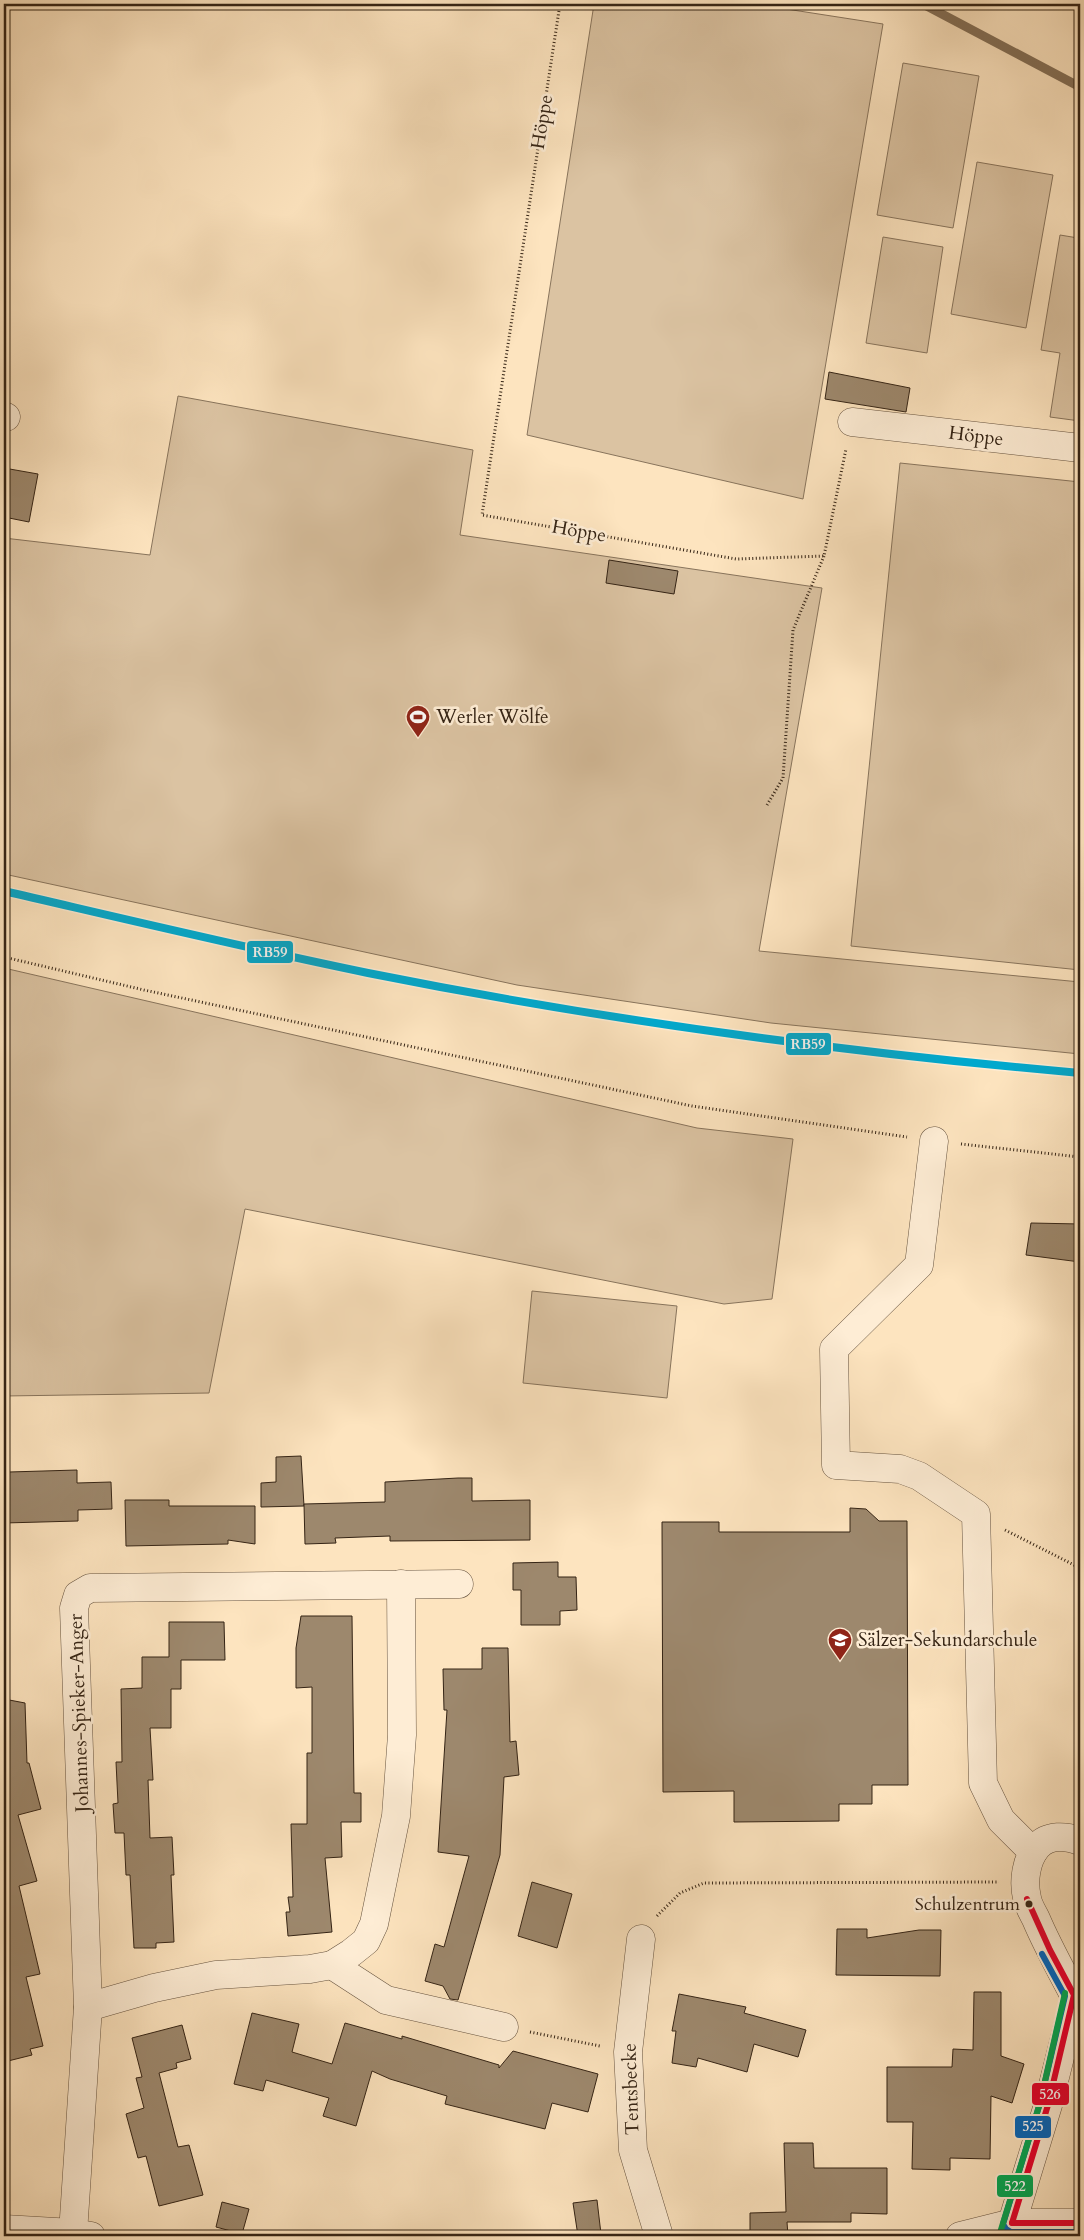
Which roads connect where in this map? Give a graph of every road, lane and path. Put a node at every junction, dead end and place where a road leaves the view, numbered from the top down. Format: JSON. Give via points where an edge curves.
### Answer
{"nodes":[{"id":1,"x":560,"y":4,"type":"edge"},
{"id":2,"x":852,"y":422,"type":"joint"},
{"id":3,"x":1080,"y":448,"type":"edge"},
{"id":4,"x":824,"y":556,"type":"junction"},
{"id":5,"x":766,"y":805,"type":"dead end"},
{"id":6,"x":4,"y":957,"type":"edge"},
{"id":7,"x":934,"y":1141,"type":"junction"},
{"id":8,"x":1080,"y":1157,"type":"edge"},
{"id":9,"x":976,"y":1514,"type":"junction"},
{"id":10,"x":1080,"y":1568,"type":"edge"},
{"id":11,"x":401,"y":1584,"type":"junction"},
{"id":12,"x":459,"y":1584,"type":"dead end"},
{"id":13,"x":1080,"y":1841,"type":"edge"},
{"id":14,"x":1033,"y":1852,"type":"junction"},
{"id":15,"x":1026,"y":1881,"type":"junction"},
{"id":16,"x":641,"y":1939,"type":"joint"},
{"id":17,"x":332,"y":1964,"type":"junction"},
{"id":18,"x":1077,"y":1986,"type":"edge"},
{"id":19,"x":88,"y":2006,"type":"junction"},
{"id":20,"x":504,"y":2027,"type":"joint"},
{"id":21,"x":628,"y":2052,"type":"junction"},
{"id":22,"x":1080,"y":2223,"type":"edge"},
{"id":23,"x":4,"y":2229,"type":"edge"},
{"id":24,"x":1010,"y":2230,"type":"edge"},
{"id":25,"x":82,"y":2235,"type":"edge"},
{"id":26,"x":659,"y":2236,"type":"edge"},
{"id":27,"x":960,"y":2236,"type":"edge"}],
"edges":[{"from":1,"to":4,"type":"path","name":"Höppe","via":[[482,515],[736,559]]},
{"from":2,"to":3,"type":"street","name":"Höppe"},
{"from":2,"to":4,"type":"path"},
{"from":4,"to":5,"type":"path","via":[[793,630],[783,778]]},
{"from":6,"to":7,"type":"path","via":[[144,990],[692,1106]]},
{"from":7,"to":8,"type":"path"},
{"from":7,"to":9,"type":"street","via":[[920,1265],[834,1348],[836,1465],[900,1469],[919,1476]]},
{"from":9,"to":10,"type":"path"},
{"from":9,"to":14,"type":"street","via":[[983,1783],[1001,1820]]},
{"from":11,"to":12,"type":"street","name":"Johannes-Spieker-Anger"},
{"from":11,"to":17,"type":"street","via":[[402,1735],[396,1816],[374,1924],[366,1941]]},
{"from":11,"to":19,"type":"street","name":"Johannes-Spieker-Anger","via":[[90,1588],[78,1595],[74,1608]]},
{"from":13,"to":14,"type":"street","via":[[1049,1838]]},
{"from":14,"to":15,"type":"street"},
{"from":15,"to":16,"type":"path","via":[[704,1883],[680,1893]]},
{"from":15,"to":18,"type":"street","via":[[1027,1899],[1050,1950]]},
{"from":16,"to":21,"type":"street","name":"Tentsbecke"},
{"from":17,"to":19,"type":"street","via":[[310,1969],[216,1975]]},
{"from":17,"to":20,"type":"street","via":[[386,2000]]},
{"from":18,"to":24,"type":"street","via":[[1048,2105]]},
{"from":19,"to":25,"type":"street","name":"Johannes-Spieker-Anger"},
{"from":20,"to":21,"type":"path"},
{"from":21,"to":26,"type":"street","name":"Tentsbecke","via":[[633,2150]]},
{"from":22,"to":24,"type":"street"},
{"from":23,"to":25,"type":"street"},
{"from":24,"to":27,"type":"street"}]}
